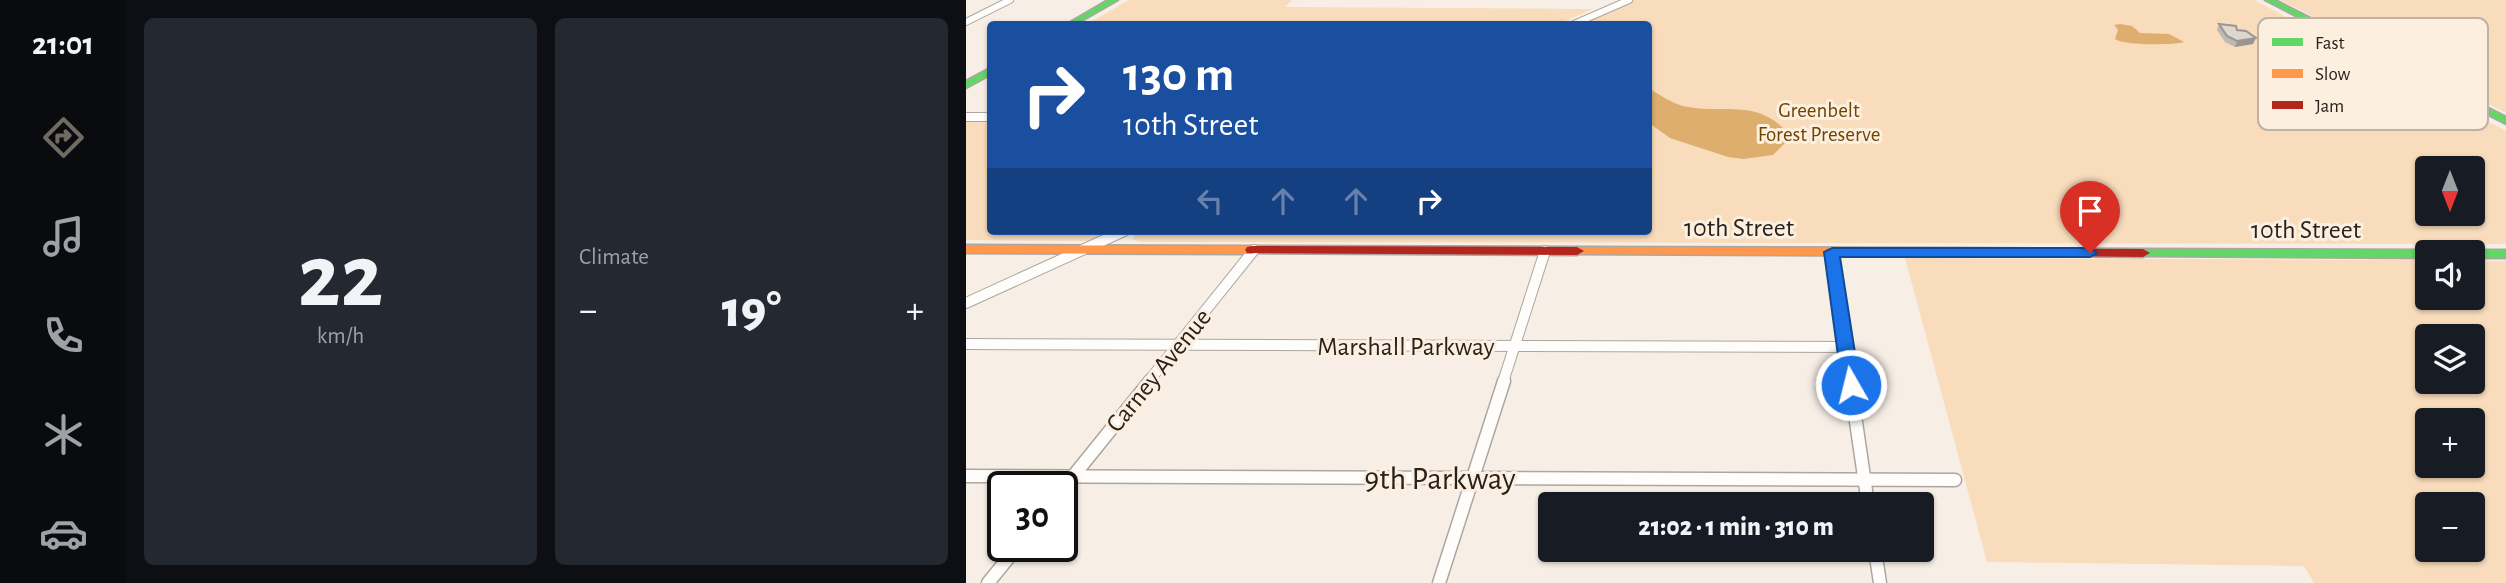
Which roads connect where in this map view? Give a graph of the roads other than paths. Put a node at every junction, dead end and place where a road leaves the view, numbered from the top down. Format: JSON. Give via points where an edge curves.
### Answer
{"nodes":[{"id":1,"x":1010,"y":0,"type":"edge"},
{"id":2,"x":1114,"y":0,"type":"edge"},
{"id":3,"x":1629,"y":0,"type":"edge"},
{"id":4,"x":2269,"y":0,"type":"edge"},
{"id":5,"x":2304,"y":18,"type":"edge"},
{"id":6,"x":1076,"y":21,"type":"edge"},
{"id":7,"x":1581,"y":21,"type":"edge"},
{"id":8,"x":966,"y":22,"type":"edge"},
{"id":9,"x":987,"y":73,"type":"edge"},
{"id":10,"x":966,"y":85,"type":"edge"},
{"id":11,"x":2488,"y":112,"type":"edge"},
{"id":12,"x":966,"y":117,"type":"edge"},
{"id":13,"x":987,"y":117,"type":"edge"},
{"id":14,"x":2506,"y":121,"type":"edge"},
{"id":15,"x":1116,"y":235,"type":"edge"},
{"id":16,"x":966,"y":249,"type":"edge"},
{"id":17,"x":1086,"y":249,"type":"junction"},
{"id":18,"x":1254,"y":250,"type":"junction"},
{"id":19,"x":1545,"y":251,"type":"junction"},
{"id":20,"x":1832,"y":252,"type":"junction"},
{"id":21,"x":2415,"y":254,"type":"edge"},
{"id":22,"x":2485,"y":254,"type":"edge"},
{"id":23,"x":2506,"y":254,"type":"edge"},
{"id":24,"x":966,"y":303,"type":"edge"},
{"id":25,"x":966,"y":344,"type":"edge"},
{"id":26,"x":1178,"y":345,"type":"junction"},
{"id":27,"x":1514,"y":346,"type":"junction"},
{"id":28,"x":1846,"y":347,"type":"junction"},
{"id":29,"x":1078,"y":471,"type":"edge"},
{"id":30,"x":966,"y":476,"type":"edge"},
{"id":31,"x":987,"y":476,"type":"edge"},
{"id":32,"x":1078,"y":477,"type":"edge"},
{"id":33,"x":1472,"y":478,"type":"junction"},
{"id":34,"x":1865,"y":480,"type":"junction"},
{"id":35,"x":1955,"y":480,"type":"dead end"},
{"id":36,"x":1866,"y":492,"type":"edge"},
{"id":37,"x":1005,"y":562,"type":"edge"},
{"id":38,"x":1877,"y":562,"type":"edge"},
{"id":39,"x":988,"y":583,"type":"edge"},
{"id":40,"x":1439,"y":583,"type":"edge"},
{"id":41,"x":1880,"y":583,"type":"edge"}],
"edges":[{"from":1,"to":8,"type":"street"},
{"from":2,"to":6,"type":"street"},
{"from":3,"to":7,"type":"street"},
{"from":4,"to":5,"type":"street"},
{"from":9,"to":10,"type":"street"},
{"from":11,"to":14,"type":"street"},
{"from":12,"to":13,"type":"street"},
{"from":15,"to":17,"type":"street"},
{"from":16,"to":17,"type":"street","name":"10th Street"},
{"from":17,"to":18,"type":"street","name":"10th Street"},
{"from":17,"to":24,"type":"street"},
{"from":18,"to":19,"type":"street","name":"10th Street"},
{"from":18,"to":26,"type":"street","name":"Carney Avenue"},
{"from":19,"to":20,"type":"street","name":"10th Street"},
{"from":19,"to":27,"type":"street"},
{"from":20,"to":21,"type":"street","name":"10th Street"},
{"from":20,"to":28,"type":"street"},
{"from":22,"to":23,"type":"street"},
{"from":25,"to":26,"type":"street","name":"Marshall Parkway"},
{"from":26,"to":27,"type":"street","name":"Marshall Parkway"},
{"from":26,"to":29,"type":"street","name":"Carney Avenue"},
{"from":27,"to":28,"type":"street","name":"Marshall Parkway"},
{"from":27,"to":33,"type":"street"},
{"from":28,"to":34,"type":"street"},
{"from":30,"to":31,"type":"street","name":"9th Parkway"},
{"from":32,"to":33,"type":"street","name":"9th Parkway"},
{"from":33,"to":34,"type":"street","name":"9th Parkway"},
{"from":33,"to":40,"type":"street"},
{"from":34,"to":35,"type":"street","name":"9th Parkway"},
{"from":34,"to":36,"type":"street"},
{"from":37,"to":39,"type":"street"},
{"from":38,"to":41,"type":"street"}]}
